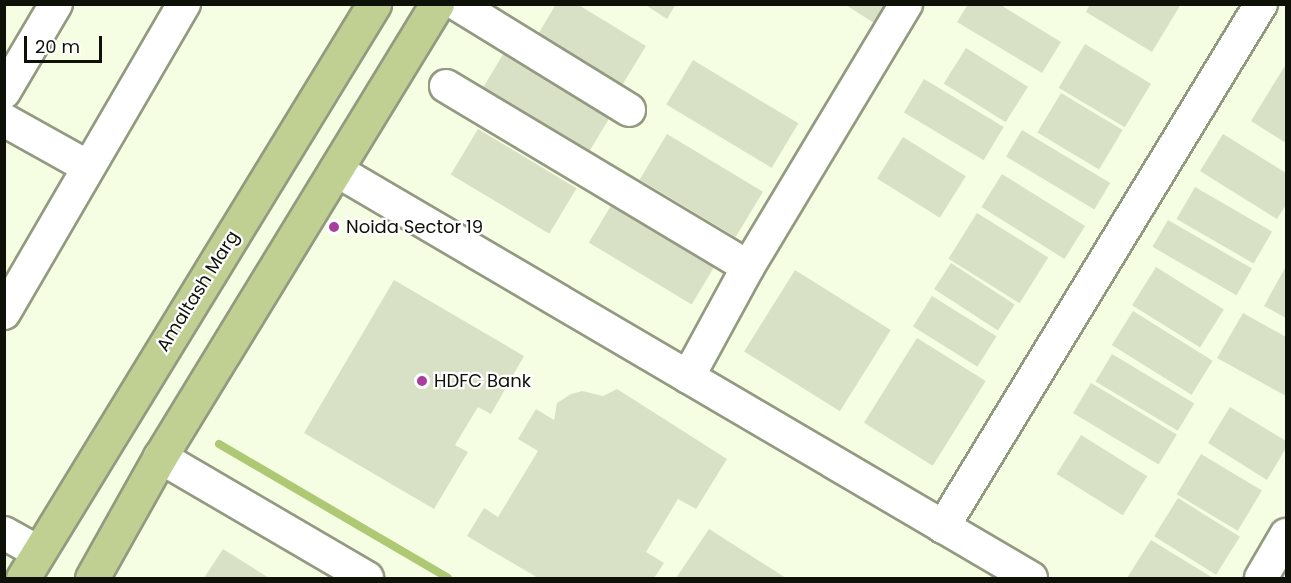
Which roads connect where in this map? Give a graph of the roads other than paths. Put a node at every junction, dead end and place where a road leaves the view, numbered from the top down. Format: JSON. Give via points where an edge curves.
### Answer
{"nodes":[{"id":1,"x":56,"y":4,"type":"edge"},
{"id":2,"x":184,"y":4,"type":"edge"},
{"id":3,"x":374,"y":4,"type":"edge"},
{"id":4,"x":437,"y":4,"type":"edge"},
{"id":5,"x":457,"y":4,"type":"edge"},
{"id":6,"x":906,"y":4,"type":"edge"},
{"id":7,"x":1261,"y":4,"type":"edge"},
{"id":8,"x":446,"y":86,"type":"dead end"},
{"id":9,"x":4,"y":92,"type":"edge"},
{"id":10,"x":629,"y":110,"type":"dead end"},
{"id":11,"x":4,"y":120,"type":"edge"},
{"id":12,"x":88,"y":167,"type":"junction"},
{"id":13,"x":336,"y":170,"type":"junction"},
{"id":14,"x":747,"y":267,"type":"junction"},
{"id":15,"x":9,"y":295,"type":"edge"},
{"id":16,"x":688,"y":377,"type":"junction"},
{"id":17,"x":160,"y":457,"type":"junction"},
{"id":18,"x":942,"y":527,"type":"junction"},
{"id":19,"x":4,"y":533,"type":"edge"},
{"id":20,"x":1287,"y":535,"type":"edge"},
{"id":21,"x":30,"y":565,"type":"edge"},
{"id":22,"x":92,"y":579,"type":"edge"},
{"id":23,"x":367,"y":579,"type":"edge"},
{"id":24,"x":1031,"y":579,"type":"edge"},
{"id":25,"x":1261,"y":579,"type":"edge"}],
"edges":[{"from":1,"to":9,"type":"street"},
{"from":2,"to":12,"type":"street"},
{"from":3,"to":21,"type":"main road","name":"Amaltash Marg"},
{"from":4,"to":13,"type":"main road"},
{"from":5,"to":10,"type":"street"},
{"from":6,"to":14,"type":"street"},
{"from":7,"to":18,"type":"street"},
{"from":8,"to":14,"type":"street"},
{"from":11,"to":12,"type":"street"},
{"from":12,"to":15,"type":"street"},
{"from":13,"to":16,"type":"street"},
{"from":13,"to":17,"type":"main road"},
{"from":14,"to":16,"type":"street"},
{"from":16,"to":18,"type":"street"},
{"from":17,"to":22,"type":"main road"},
{"from":17,"to":23,"type":"street"},
{"from":18,"to":24,"type":"street"},
{"from":19,"to":21,"type":"street"},
{"from":20,"to":25,"type":"street"}]}
